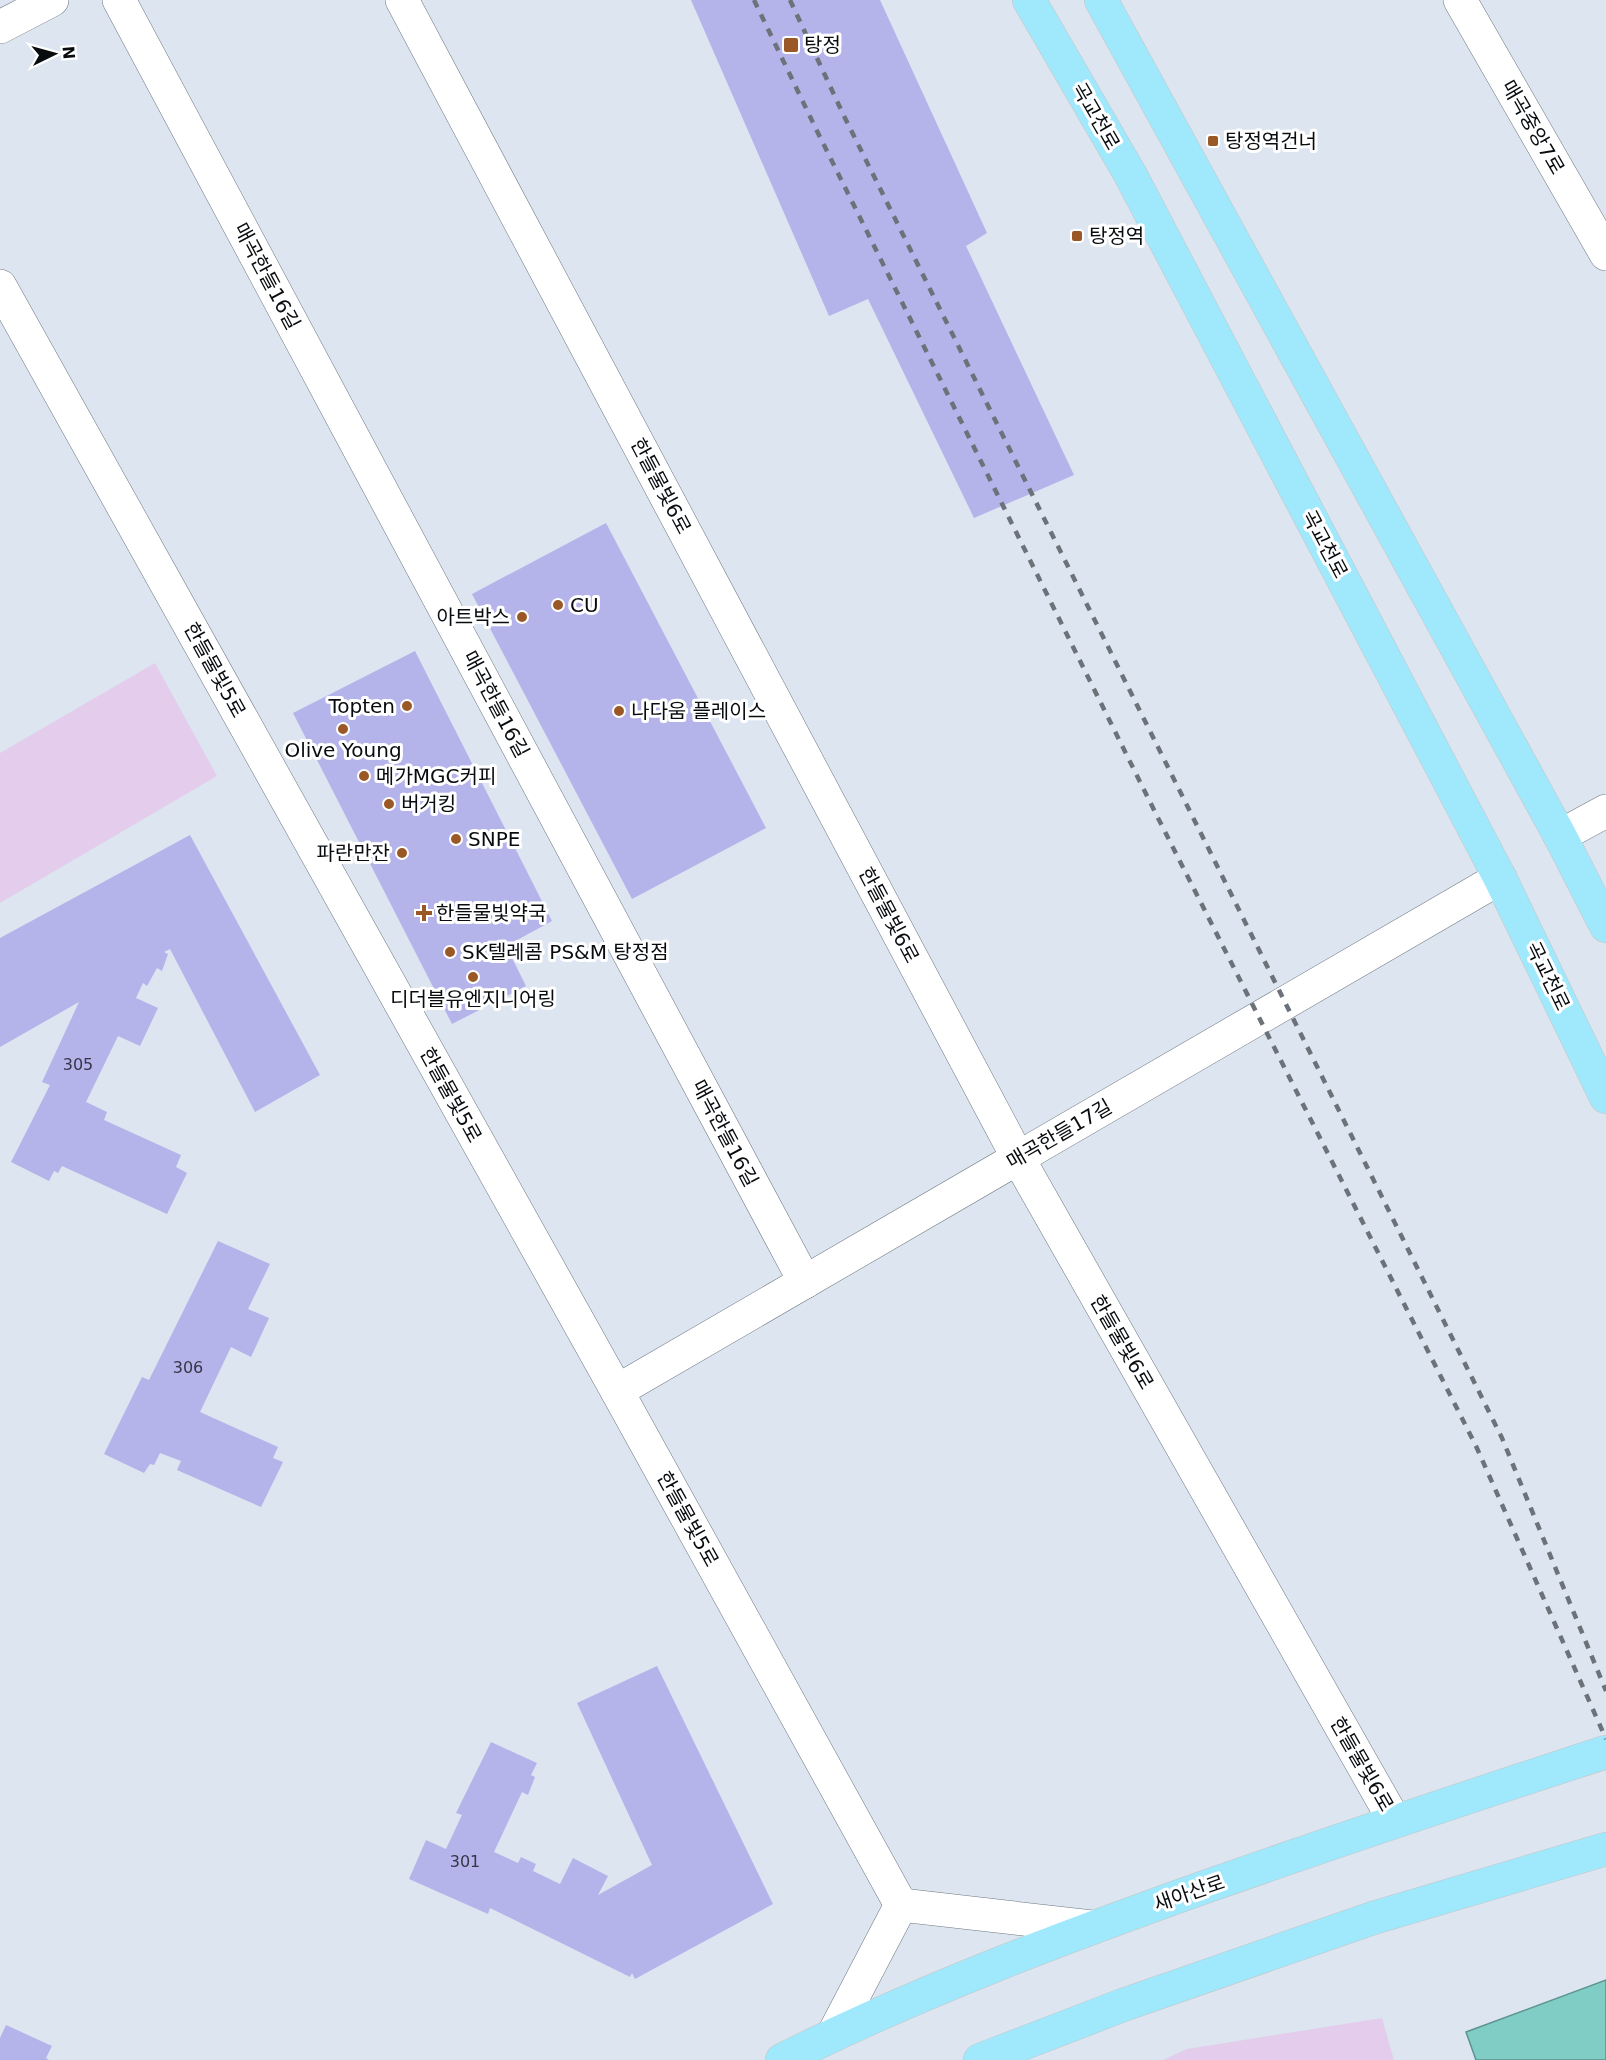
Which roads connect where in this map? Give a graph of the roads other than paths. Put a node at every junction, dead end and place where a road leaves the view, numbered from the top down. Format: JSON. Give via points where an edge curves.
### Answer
{"nodes":[{"id":1,"x":52,"y":0,"type":"edge"},
{"id":2,"x":119,"y":0,"type":"edge"},
{"id":3,"x":402,"y":0,"type":"edge"},
{"id":4,"x":1029,"y":0,"type":"edge"},
{"id":5,"x":1101,"y":0,"type":"edge"},
{"id":6,"x":1460,"y":0,"type":"edge"},
{"id":7,"x":0,"y":27,"type":"edge"},
{"id":8,"x":1606,"y":254,"type":"edge"},
{"id":9,"x":0,"y":286,"type":"edge"},
{"id":10,"x":1606,"y":811,"type":"edge"},
{"id":11,"x":1560,"y":836,"type":"junction"},
{"id":12,"x":1500,"y":878,"type":"junction"},
{"id":13,"x":1606,"y":926,"type":"edge"},
{"id":14,"x":1606,"y":1097,"type":"edge"},
{"id":15,"x":1018,"y":1158,"type":"junction"},
{"id":16,"x":805,"y":1282,"type":"junction"},
{"id":17,"x":617,"y":1391,"type":"junction"},
{"id":18,"x":1606,"y":1752,"type":"edge"},
{"id":19,"x":1394,"y":1820,"type":"junction"},
{"id":20,"x":1606,"y":1849,"type":"edge"},
{"id":21,"x":901,"y":1905,"type":"junction"},
{"id":22,"x":1092,"y":1927,"type":"junction"},
{"id":23,"x":833,"y":2035,"type":"junction"},
{"id":24,"x":782,"y":2060,"type":"edge"},
{"id":25,"x":980,"y":2060,"type":"edge"}],
"edges":[{"from":1,"to":7,"type":"street"},
{"from":2,"to":16,"type":"street","name":"매곡한들16길"},
{"from":3,"to":15,"type":"street","name":"한들물빛6로"},
{"from":4,"to":12,"type":"main road","name":"곡교천로","via":[[1131,174]]},
{"from":5,"to":11,"type":"main road"},
{"from":6,"to":8,"type":"street","name":"매곡중앙7로"},
{"from":9,"to":17,"type":"street","name":"한들물빛5로"},
{"from":10,"to":11,"type":"street"},
{"from":11,"to":13,"type":"main road"},
{"from":12,"to":14,"type":"main road","name":"곡교천로"},
{"from":12,"to":15,"type":"street","name":"매곡한들17길"},
{"from":15,"to":16,"type":"street","name":"매곡한들17길"},
{"from":15,"to":19,"type":"street","name":"한들물빛6로"},
{"from":16,"to":17,"type":"street","name":"매곡한들17길"},
{"from":17,"to":21,"type":"street","name":"한들물빛5로"},
{"from":18,"to":19,"type":"main road","name":"새아산로"},
{"from":19,"to":22,"type":"main road","name":"새아산로"},
{"from":20,"to":25,"type":"main road","via":[[1373,1918],[1123,2005]]},
{"from":21,"to":22,"type":"street"},
{"from":21,"to":23,"type":"street"},
{"from":22,"to":23,"type":"main road","name":"새아산로","via":[[955,1980]]},
{"from":23,"to":24,"type":"main road","name":"새아산로"}]}
